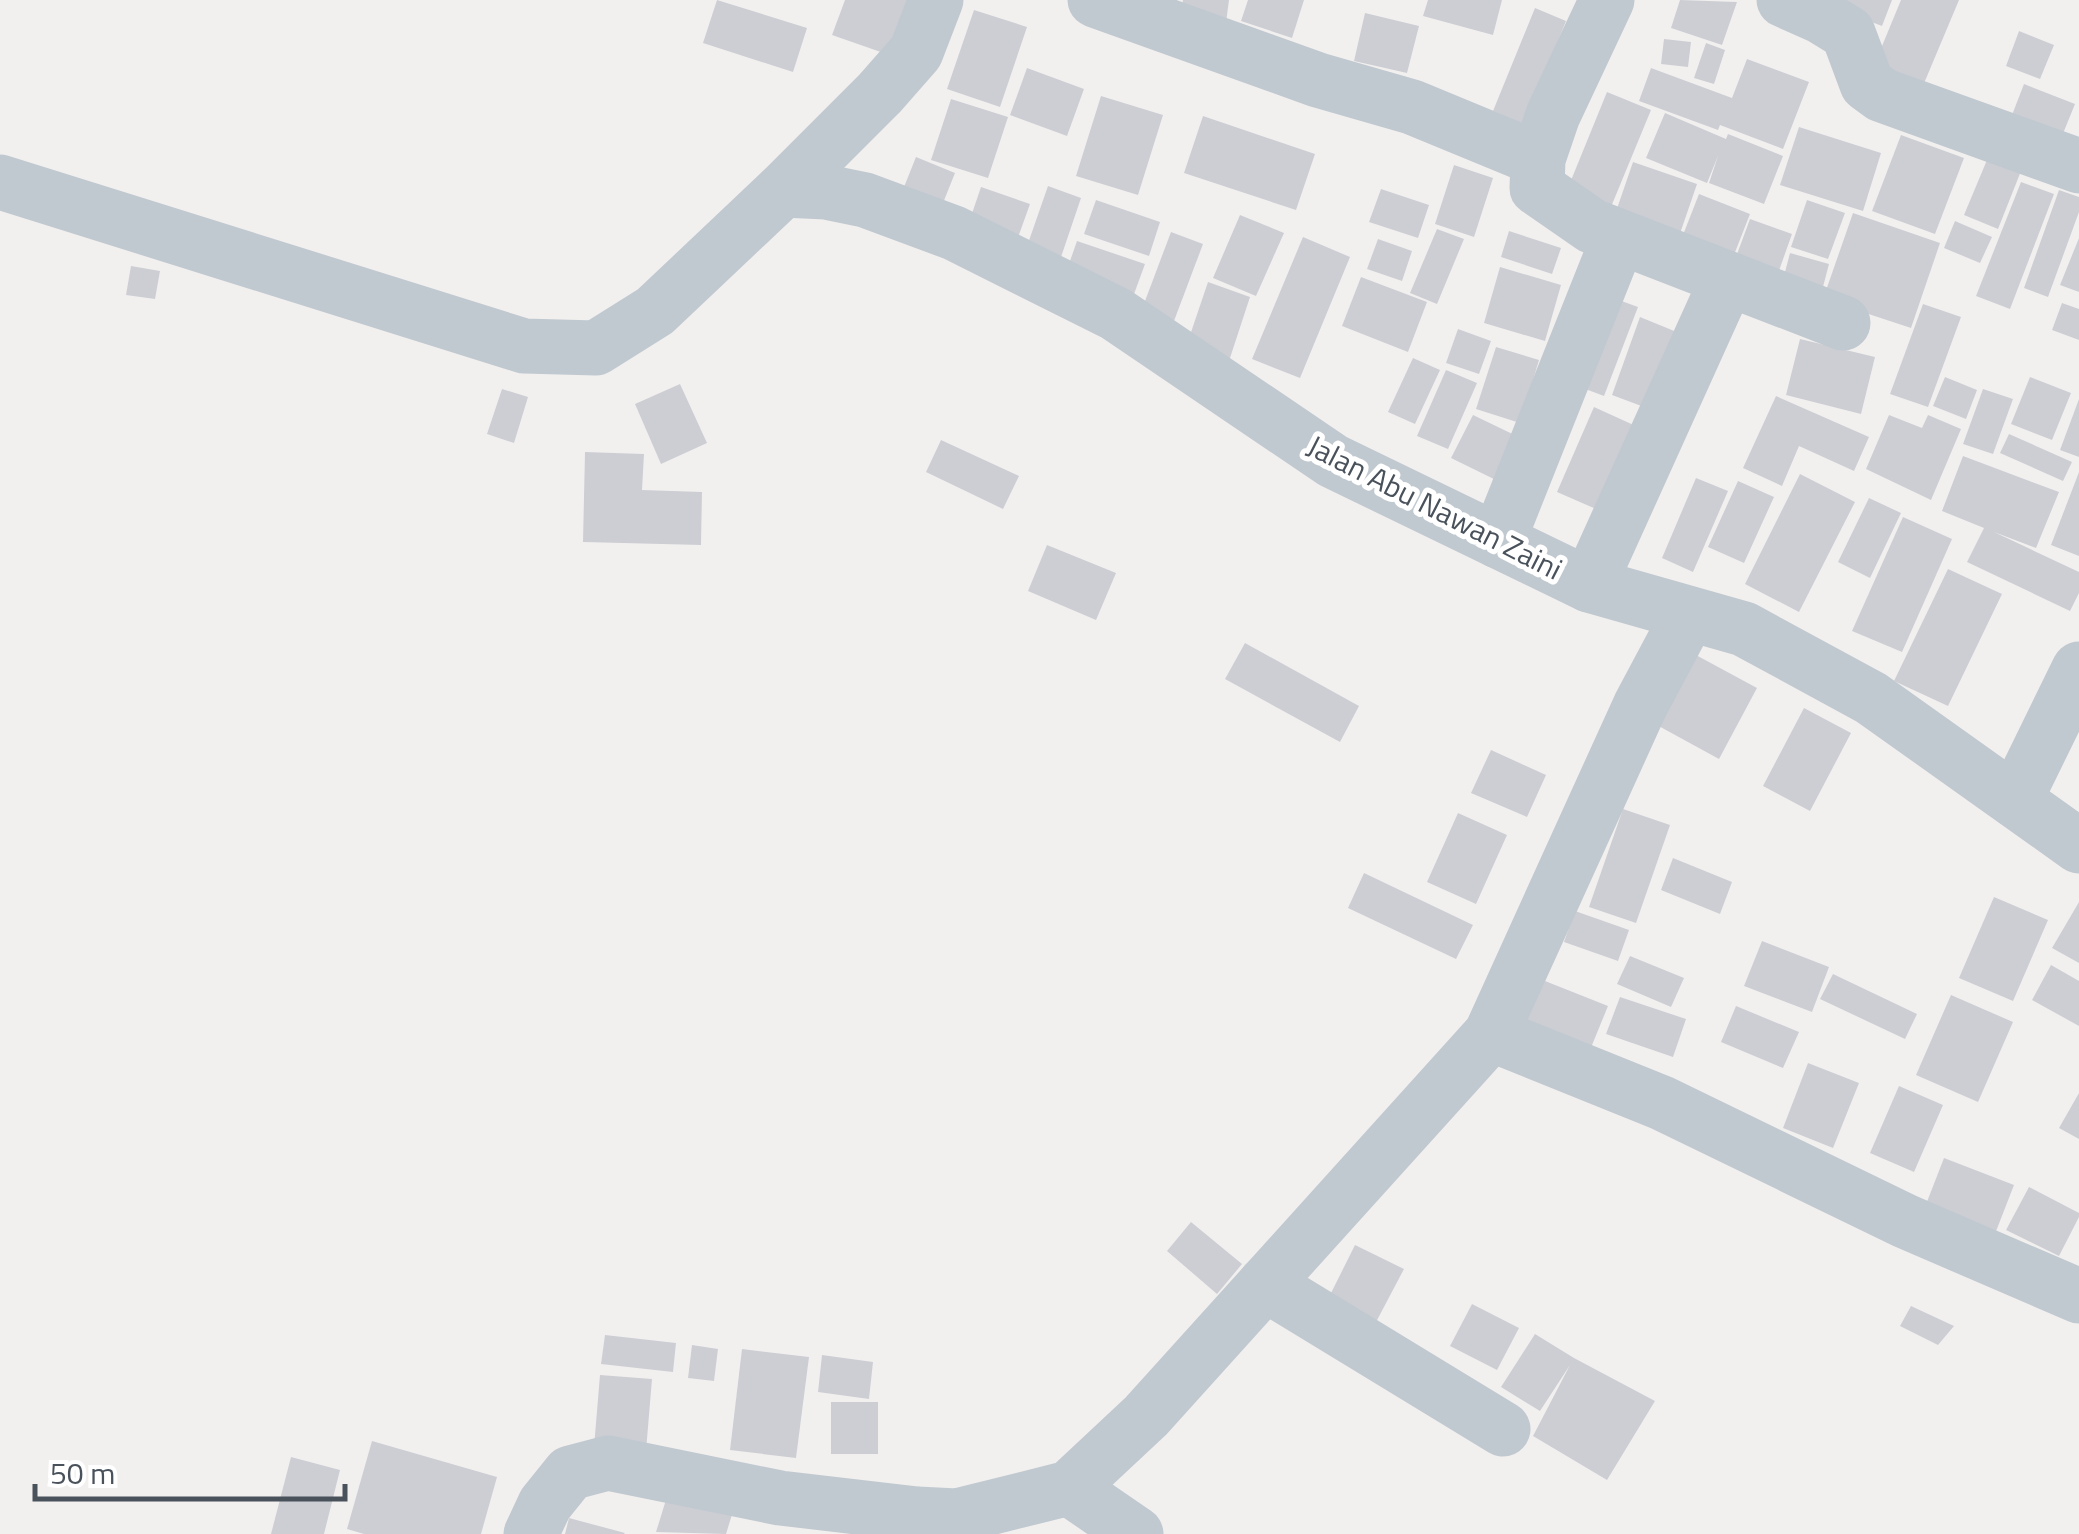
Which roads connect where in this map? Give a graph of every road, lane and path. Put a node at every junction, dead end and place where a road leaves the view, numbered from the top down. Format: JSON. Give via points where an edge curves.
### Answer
{"nodes":[{"id":1,"x":936,"y":0,"type":"edge"},
{"id":2,"x":1095,"y":0,"type":"edge"},
{"id":3,"x":1608,"y":0,"type":"edge"},
{"id":4,"x":1784,"y":0,"type":"edge"},
{"id":5,"x":1538,"y":159,"type":"junction"},
{"id":6,"x":2079,"y":166,"type":"edge"},
{"id":7,"x":0,"y":182,"type":"edge"},
{"id":8,"x":782,"y":190,"type":"junction"},
{"id":9,"x":1619,"y":236,"type":"junction"},
{"id":10,"x":1727,"y":280,"type":"junction"},
{"id":11,"x":1843,"y":323,"type":"dead end"},
{"id":12,"x":1498,"y":541,"type":"junction"},
{"id":13,"x":1589,"y":586,"type":"junction"},
{"id":14,"x":1688,"y":614,"type":"junction"},
{"id":15,"x":2079,"y":670,"type":"edge"},
{"id":16,"x":2015,"y":800,"type":"junction"},
{"id":17,"x":2079,"y":846,"type":"edge"},
{"id":18,"x":1491,"y":1034,"type":"junction"},
{"id":19,"x":1265,"y":1284,"type":"junction"},
{"id":20,"x":2079,"y":1296,"type":"edge"},
{"id":21,"x":1503,"y":1430,"type":"dead end"},
{"id":22,"x":1069,"y":1488,"type":"junction"},
{"id":23,"x":781,"y":1516,"type":"edge"},
{"id":24,"x":531,"y":1534,"type":"edge"},
{"id":25,"x":1136,"y":1534,"type":"edge"}],
"edges":[{"from":1,"to":8,"type":"street","via":[[916,52]]},
{"from":2,"to":5,"type":"street","via":[[1412,107]]},
{"from":3,"to":5,"type":"street"},
{"from":4,"to":6,"type":"street","via":[[1848,33],[1867,84],[1882,95]]},
{"from":5,"to":9,"type":"street","via":[[1538,188],[1592,226]]},
{"from":7,"to":8,"type":"street","via":[[524,346],[596,348],[655,311]]},
{"from":8,"to":12,"type":"street","name":"Jalan Abu Nawan Zaini","via":[[866,200],[954,233],[1116,314],[1333,461]]},
{"from":9,"to":10,"type":"street"},
{"from":9,"to":12,"type":"street"},
{"from":10,"to":11,"type":"street"},
{"from":10,"to":13,"type":"street"},
{"from":12,"to":13,"type":"street","name":"Jalan Abu Nawan Zaini"},
{"from":13,"to":14,"type":"street","name":"Jalan Abu Nawan Zaini"},
{"from":14,"to":16,"type":"street","name":"Jalan Abu Nawan Zaini","via":[[1744,629],[1871,698]]},
{"from":14,"to":18,"type":"street"},
{"from":15,"to":16,"type":"street"},
{"from":16,"to":17,"type":"street","name":"Jalan Abu Nawan Zaini"},
{"from":18,"to":19,"type":"street"},
{"from":18,"to":20,"type":"street","via":[[1662,1103],[1905,1222]]},
{"from":19,"to":21,"type":"street"},
{"from":19,"to":22,"type":"street","via":[[1146,1416]]},
{"from":22,"to":23,"type":"street","via":[[957,1516]]},
{"from":22,"to":25,"type":"street"},
{"from":23,"to":24,"type":"street","via":[[608,1463],[570,1474]]}]}
